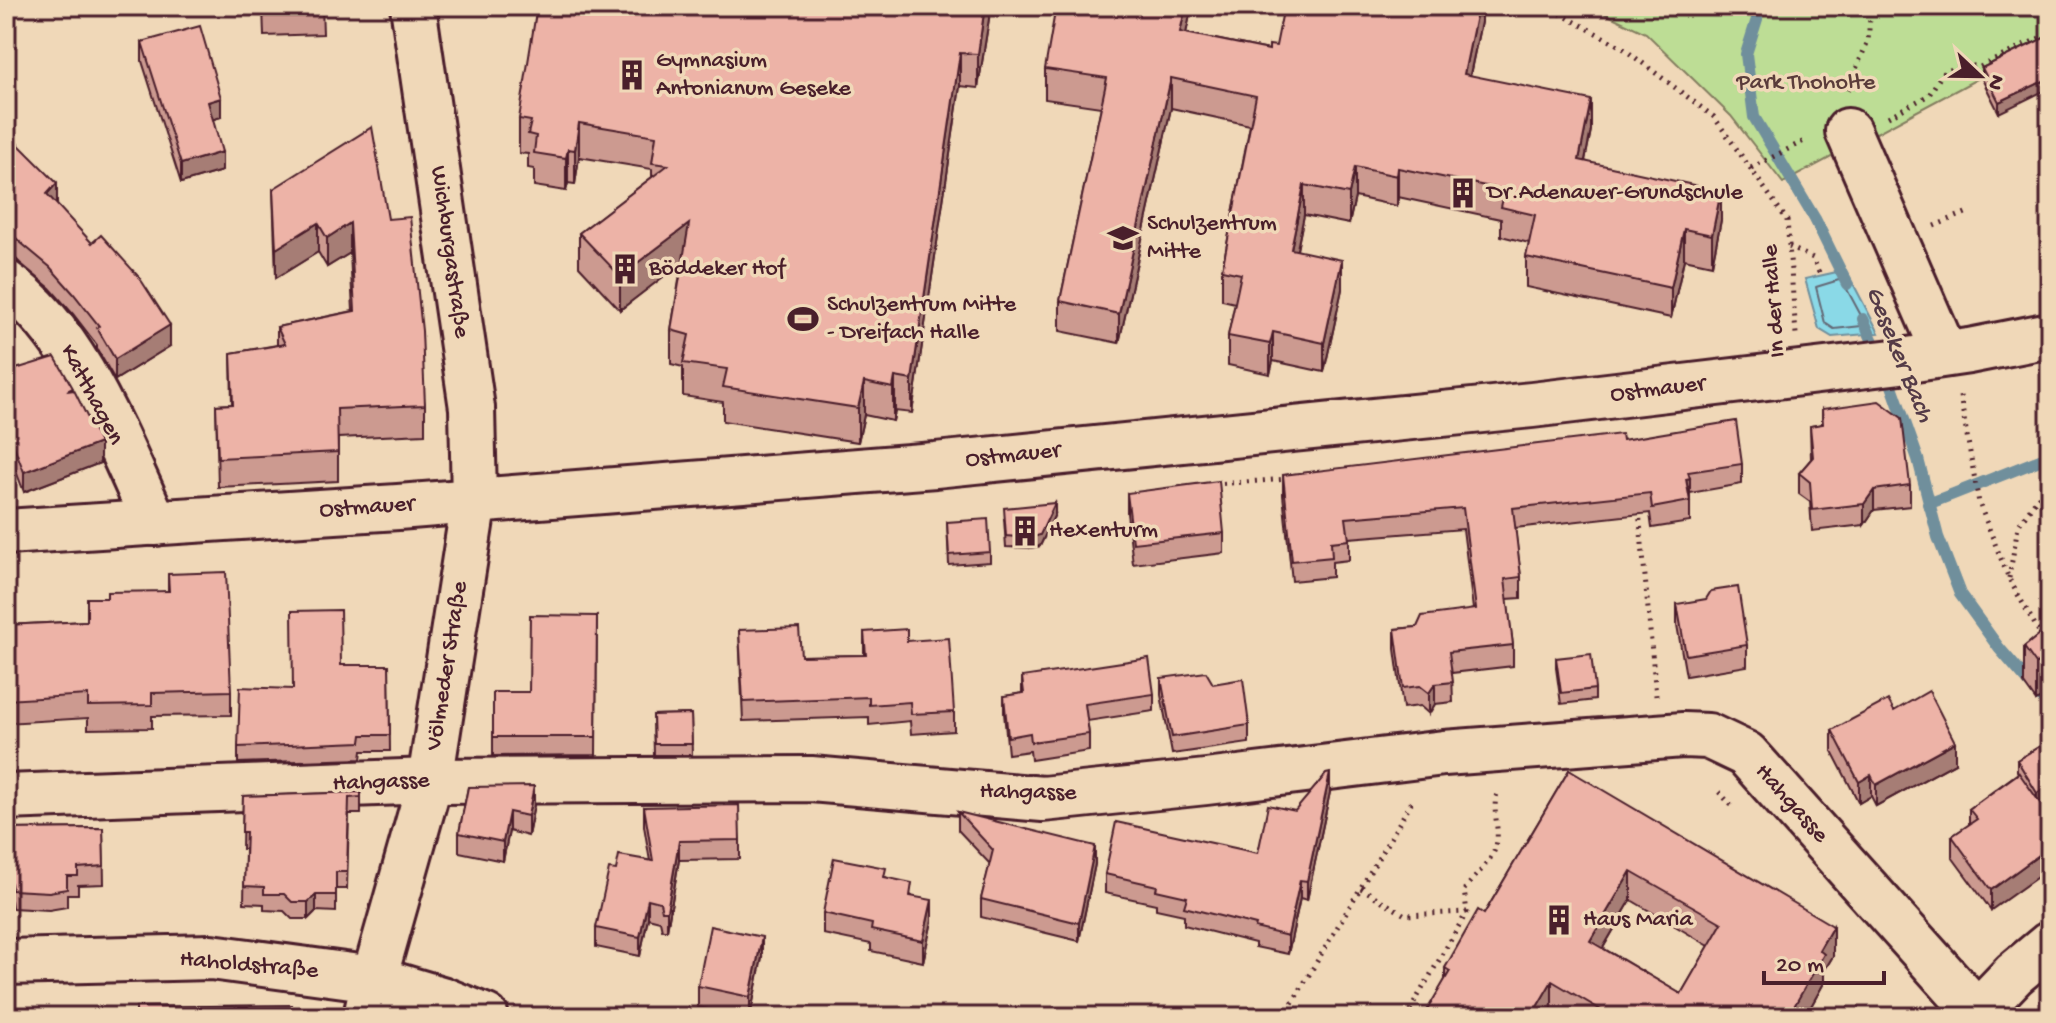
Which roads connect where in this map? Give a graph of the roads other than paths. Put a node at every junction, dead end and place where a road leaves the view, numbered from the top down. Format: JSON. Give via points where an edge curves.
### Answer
{"nodes":[{"id":1,"x":413,"y":6,"type":"edge"},
{"id":2,"x":1847,"y":112,"type":"road end"},
{"id":3,"x":6,"y":283,"type":"edge"},
{"id":4,"x":2033,"y":338,"type":"edge"},
{"id":5,"x":1952,"y":370,"type":"junction"},
{"id":6,"x":474,"y":500,"type":"junction"},
{"id":7,"x":155,"y":523,"type":"junction"},
{"id":8,"x":6,"y":532,"type":"edge"},
{"id":9,"x":430,"y":781,"type":"junction"},
{"id":10,"x":6,"y":797,"type":"edge"},
{"id":11,"x":2050,"y":944,"type":"edge"},
{"id":12,"x":6,"y":962,"type":"edge"},
{"id":13,"x":370,"y":998,"type":"edge"},
{"id":14,"x":1975,"y":1015,"type":"edge"},
{"id":15,"x":486,"y":1017,"type":"edge"}],
"edges":[{"from":1,"to":6,"type":"street","name":"Wichburgastraße","via":[[472,408]]},
{"from":2,"to":5,"type":"street"},
{"from":3,"to":7,"type":"street","name":"Katthagen","via":[[54,329],[87,380]]},
{"from":4,"to":5,"type":"street","name":"Ostmauer"},
{"from":5,"to":6,"type":"street","name":"Ostmauer","via":[[1884,362],[1532,405],[935,465]]},
{"from":6,"to":7,"type":"street","name":"Ostmauer"},
{"from":6,"to":9,"type":"street","name":"Völmeder Straße"},
{"from":7,"to":8,"type":"street","name":"Ostmauer"},
{"from":9,"to":10,"type":"street","name":"Hahgasse"},
{"from":9,"to":13,"type":"street","name":"Völmeder Straße"},
{"from":9,"to":14,"type":"street","name":"Hahgasse","via":[[811,779],[1043,799],[1444,753],[1708,736],[1746,754],[1771,780]]},
{"from":11,"to":14,"type":"street"},
{"from":12,"to":13,"type":"street","name":"Haholdstraße","via":[[211,957]]},
{"from":13,"to":15,"type":"street","name":"Haholdstraße","via":[[441,999]]}]}
